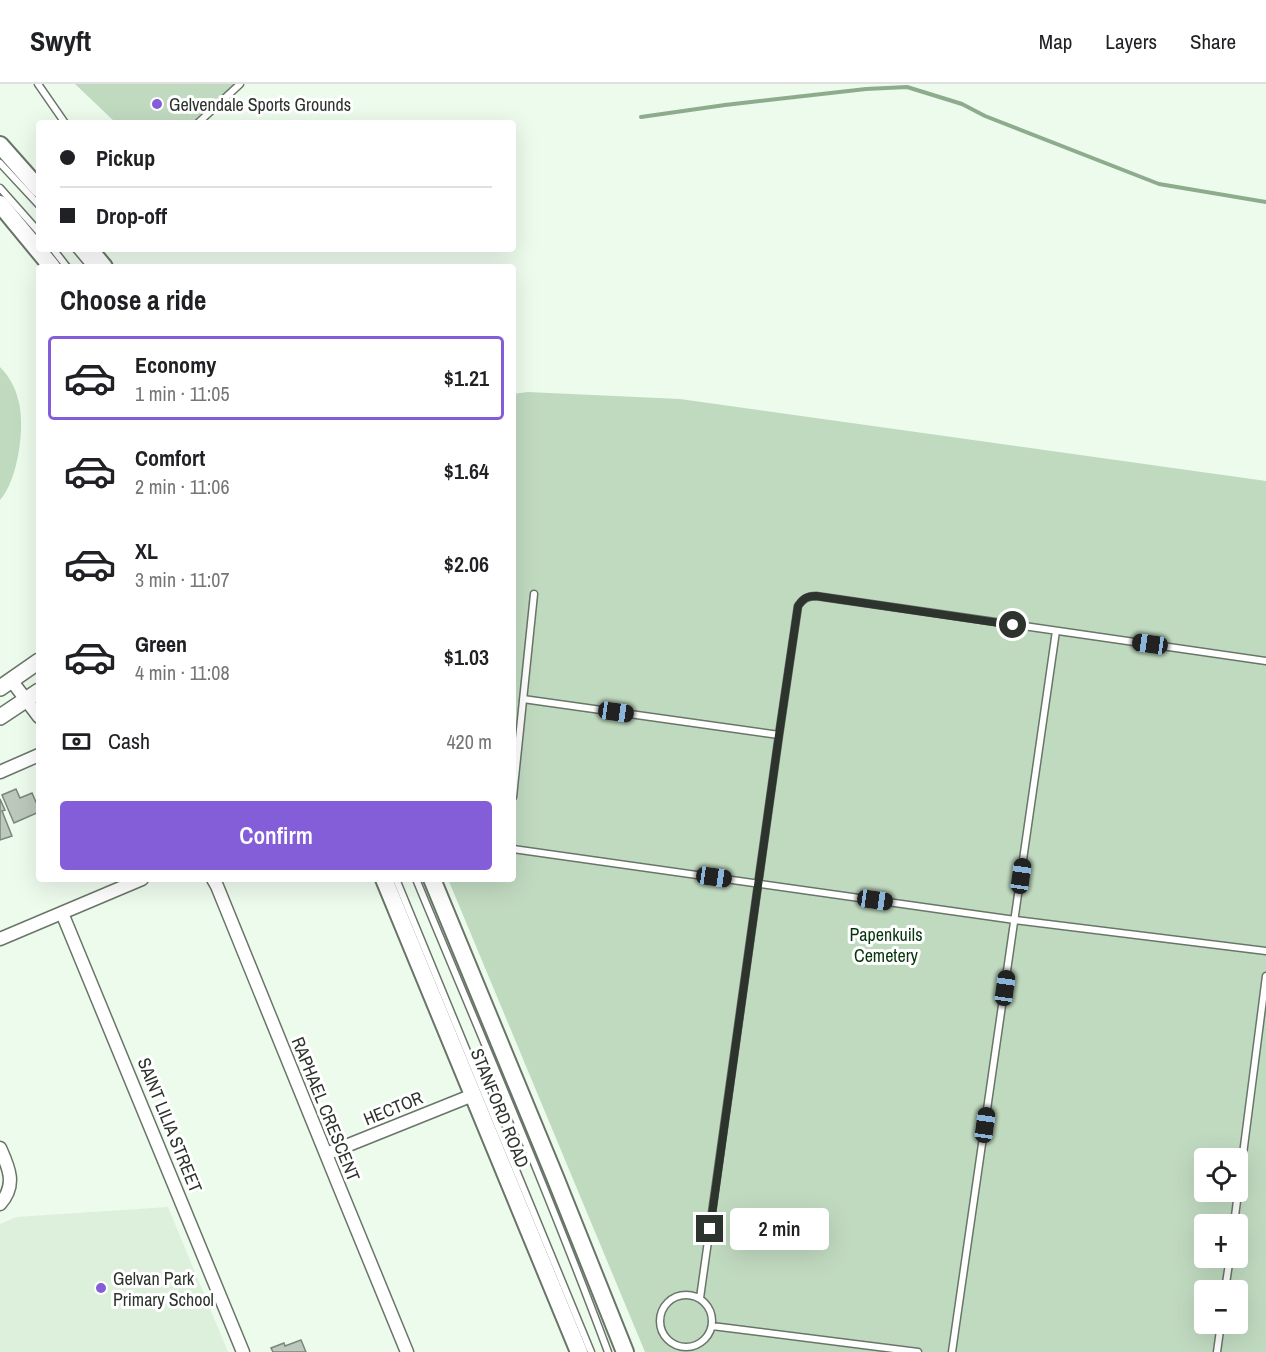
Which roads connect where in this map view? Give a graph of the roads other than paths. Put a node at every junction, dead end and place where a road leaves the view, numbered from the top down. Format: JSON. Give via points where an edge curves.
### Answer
{"nodes":[{"id":1,"x":38,"y":84,"type":"edge"},
{"id":2,"x":240,"y":84,"type":"edge"},
{"id":3,"x":63,"y":120,"type":"edge"},
{"id":4,"x":201,"y":120,"type":"edge"},
{"id":5,"x":0,"y":145,"type":"edge"},
{"id":6,"x":0,"y":164,"type":"edge"},
{"id":7,"x":36,"y":186,"type":"edge"},
{"id":8,"x":0,"y":188,"type":"edge"},
{"id":9,"x":36,"y":202,"type":"edge"},
{"id":10,"x":0,"y":204,"type":"edge"},
{"id":11,"x":36,"y":229,"type":"edge"},
{"id":12,"x":36,"y":248,"type":"edge"},
{"id":13,"x":40,"y":252,"type":"edge"},
{"id":14,"x":55,"y":252,"type":"edge"},
{"id":15,"x":78,"y":252,"type":"edge"},
{"id":16,"x":92,"y":252,"type":"edge"},
{"id":17,"x":50,"y":264,"type":"edge"},
{"id":18,"x":65,"y":264,"type":"edge"},
{"id":19,"x":88,"y":264,"type":"edge"},
{"id":20,"x":102,"y":264,"type":"edge"},
{"id":21,"x":534,"y":594,"type":"dead end"},
{"id":22,"x":1056,"y":631,"type":"junction"},
{"id":23,"x":1266,"y":661,"type":"edge"},
{"id":24,"x":36,"y":663,"type":"edge"},
{"id":25,"x":5,"y":684,"type":"edge"},
{"id":26,"x":33,"y":696,"type":"edge"},
{"id":27,"x":523,"y":699,"type":"junction"},
{"id":28,"x":0,"y":717,"type":"edge"},
{"id":29,"x":779,"y":735,"type":"junction"},
{"id":30,"x":36,"y":756,"type":"edge"},
{"id":31,"x":516,"y":768,"type":"edge"},
{"id":32,"x":0,"y":772,"type":"edge"},
{"id":33,"x":516,"y":849,"type":"edge"},
{"id":34,"x":135,"y":882,"type":"edge"},
{"id":35,"x":215,"y":882,"type":"edge"},
{"id":36,"x":385,"y":882,"type":"edge"},
{"id":37,"x":397,"y":882,"type":"edge"},
{"id":38,"x":417,"y":882,"type":"edge"},
{"id":39,"x":433,"y":882,"type":"edge"},
{"id":40,"x":759,"y":884,"type":"junction"},
{"id":41,"x":62,"y":913,"type":"junction"},
{"id":42,"x":1015,"y":920,"type":"junction"},
{"id":43,"x":0,"y":939,"type":"edge"},
{"id":44,"x":1266,"y":951,"type":"edge"},
{"id":45,"x":1266,"y":976,"type":"edge"},
{"id":46,"x":473,"y":1095,"type":"junction"},
{"id":47,"x":0,"y":1148,"type":"edge"},
{"id":48,"x":326,"y":1154,"type":"junction"},
{"id":49,"x":0,"y":1204,"type":"edge"},
{"id":50,"x":1235,"y":1214,"type":"edge"},
{"id":51,"x":700,"y":1298,"type":"junction"},
{"id":52,"x":712,"y":1326,"type":"junction"},
{"id":53,"x":1219,"y":1334,"type":"edge"},
{"id":54,"x":695,"y":1345,"type":"junction"},
{"id":55,"x":243,"y":1352,"type":"edge"},
{"id":56,"x":407,"y":1352,"type":"edge"},
{"id":57,"x":579,"y":1352,"type":"edge"},
{"id":58,"x":591,"y":1352,"type":"edge"},
{"id":59,"x":608,"y":1352,"type":"edge"},
{"id":60,"x":625,"y":1352,"type":"edge"},
{"id":61,"x":699,"y":1352,"type":"edge"},
{"id":62,"x":918,"y":1352,"type":"edge"},
{"id":63,"x":952,"y":1352,"type":"edge"},
{"id":64,"x":1217,"y":1352,"type":"edge"}],
"edges":[{"from":1,"to":3,"type":"lane"},
{"from":2,"to":4,"type":"lane"},
{"from":5,"to":7,"type":"main road"},
{"from":6,"to":9,"type":"lane"},
{"from":8,"to":11,"type":"lane"},
{"from":10,"to":12,"type":"main road"},
{"from":13,"to":17,"type":"main road"},
{"from":14,"to":18,"type":"lane"},
{"from":15,"to":19,"type":"lane"},
{"from":16,"to":20,"type":"main road"},
{"from":21,"to":27,"type":"lane"},
{"from":22,"to":23,"type":"lane"},
{"from":22,"to":29,"type":"lane","via":[[808,596],[798,606]]},
{"from":22,"to":42,"type":"lane"},
{"from":24,"to":25,"type":"street"},
{"from":25,"to":26,"type":"street"},
{"from":26,"to":28,"type":"street"},
{"from":27,"to":29,"type":"lane"},
{"from":27,"to":31,"type":"lane"},
{"from":29,"to":40,"type":"lane"},
{"from":30,"to":32,"type":"street"},
{"from":33,"to":40,"type":"lane"},
{"from":34,"to":41,"type":"street"},
{"from":35,"to":48,"type":"street","name":"RAPHAEL CRESCENT"},
{"from":36,"to":46,"type":"main road","name":"STANFORD ROAD"},
{"from":37,"to":58,"type":"lane"},
{"from":38,"to":59,"type":"lane"},
{"from":39,"to":60,"type":"main road","name":"STANFORD ROAD"},
{"from":40,"to":42,"type":"lane"},
{"from":40,"to":51,"type":"lane"},
{"from":41,"to":43,"type":"street"},
{"from":41,"to":55,"type":"street","name":"SAINT LILIA STREET"},
{"from":42,"to":44,"type":"lane"},
{"from":42,"to":63,"type":"lane"},
{"from":45,"to":50,"type":"lane"},
{"from":46,"to":48,"type":"street","name":"HECTOR"},
{"from":46,"to":57,"type":"main road","name":"STANFORD ROAD"},
{"from":47,"to":49,"type":"street","via":[[10,1185]]},
{"from":48,"to":56,"type":"street","name":"RAPHAEL CRESCENT"},
{"from":51,"to":52,"type":"lane","via":[[710,1310]]},
{"from":51,"to":54,"type":"lane","via":[[676,1296],[664,1307],[660,1322],[672,1342],[679,1346]]},
{"from":52,"to":54,"type":"lane","via":[[703,1341]]},
{"from":52,"to":62,"type":"lane"},
{"from":53,"to":64,"type":"lane"},
{"from":54,"to":61,"type":"lane"}]}
